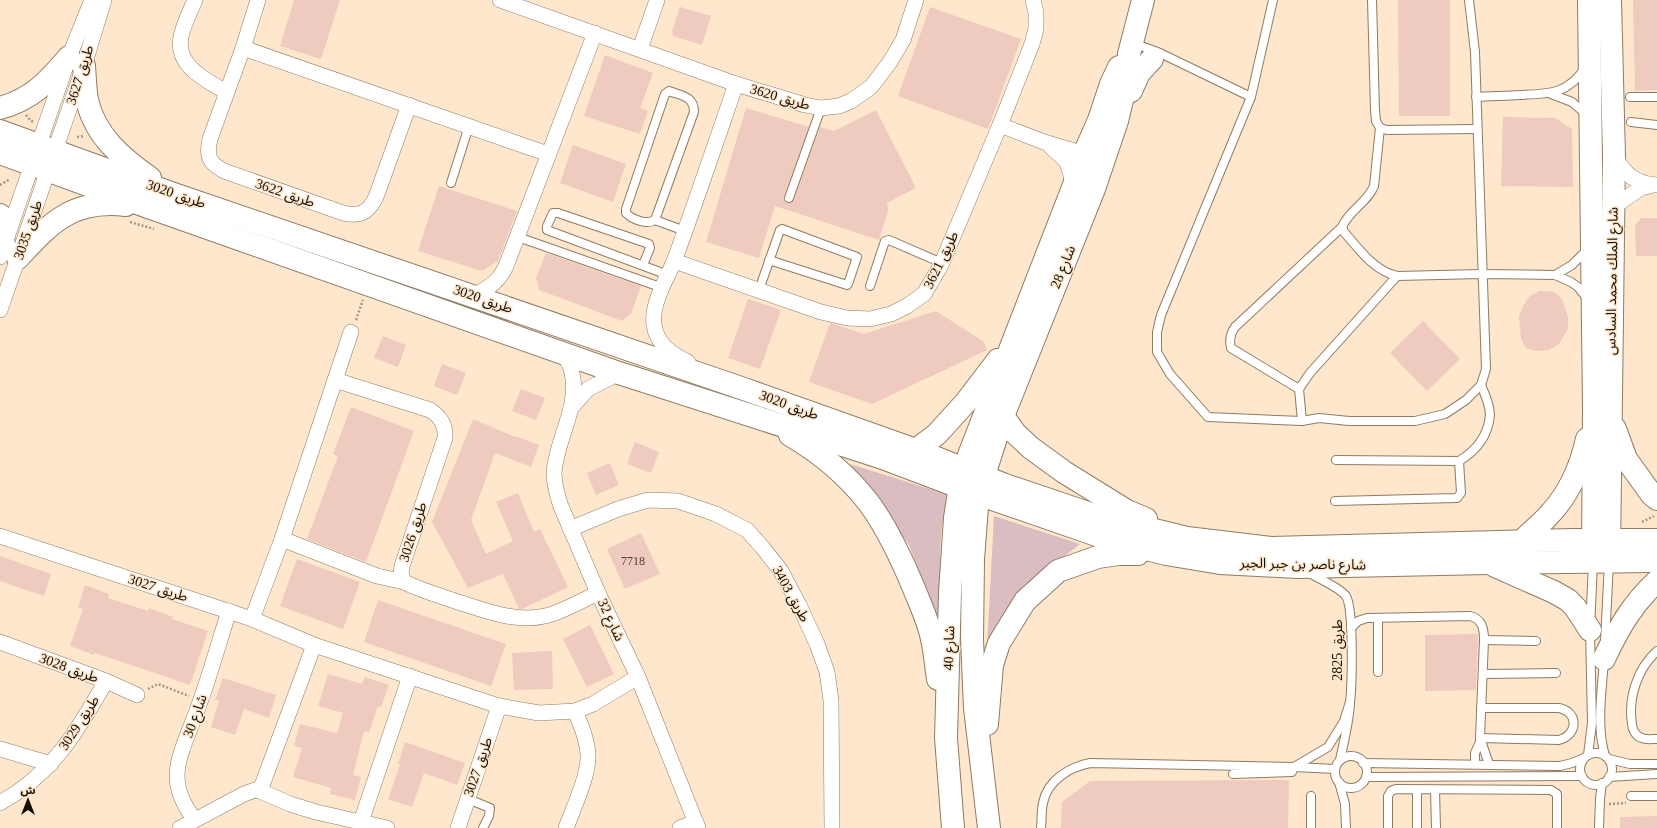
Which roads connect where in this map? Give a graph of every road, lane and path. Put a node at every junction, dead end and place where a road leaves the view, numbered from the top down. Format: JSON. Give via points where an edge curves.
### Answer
{"nodes":[{"id":1,"x":92,"y":0,"type":"edge"},
{"id":2,"x":104,"y":0,"type":"edge"},
{"id":3,"x":195,"y":0,"type":"edge"},
{"id":4,"x":258,"y":0,"type":"edge"},
{"id":5,"x":500,"y":0,"type":"edge"},
{"id":6,"x":657,"y":0,"type":"edge"},
{"id":7,"x":916,"y":0,"type":"edge"},
{"id":8,"x":1033,"y":0,"type":"edge"},
{"id":9,"x":1143,"y":0,"type":"edge"},
{"id":10,"x":1273,"y":0,"type":"edge"},
{"id":11,"x":1372,"y":0,"type":"edge"},
{"id":12,"x":1469,"y":0,"type":"edge"},
{"id":13,"x":1589,"y":0,"type":"edge"},
{"id":14,"x":1610,"y":0,"type":"edge"},
{"id":15,"x":594,"y":33,"type":"junction"},
{"id":16,"x":243,"y":48,"type":"junction"},
{"id":17,"x":640,"y":49,"type":"junction"},
{"id":18,"x":1130,"y":49,"type":"junction"},
{"id":19,"x":1152,"y":59,"type":"junction"},
{"id":20,"x":1589,"y":60,"type":"junction"},
{"id":21,"x":77,"y":61,"type":"junction"},
{"id":22,"x":1180,"y":64,"type":"junction"},
{"id":23,"x":736,"y":84,"type":"junction"},
{"id":24,"x":226,"y":92,"type":"junction"},
{"id":25,"x":1551,"y":94,"type":"junction"},
{"id":26,"x":1251,"y":97,"type":"junction"},
{"id":27,"x":1476,"y":97,"type":"junction"},
{"id":28,"x":1630,"y":97,"type":"dead end"},
{"id":29,"x":1657,"y":97,"type":"edge"},
{"id":30,"x":409,"y":105,"type":"junction"},
{"id":31,"x":0,"y":108,"type":"edge"},
{"id":32,"x":821,"y":108,"type":"junction"},
{"id":33,"x":1590,"y":118,"type":"junction"},
{"id":34,"x":1117,"y":121,"type":"junction"},
{"id":35,"x":1632,"y":122,"type":"dead end"},
{"id":36,"x":1000,"y":125,"type":"junction"},
{"id":37,"x":1657,"y":125,"type":"edge"},
{"id":38,"x":469,"y":126,"type":"junction"},
{"id":39,"x":1380,"y":128,"type":"junction"},
{"id":40,"x":1477,"y":129,"type":"junction"},
{"id":41,"x":0,"y":131,"type":"edge"},
{"id":42,"x":1044,"y":142,"type":"junction"},
{"id":43,"x":0,"y":153,"type":"edge"},
{"id":44,"x":548,"y":154,"type":"junction"},
{"id":45,"x":1084,"y":154,"type":"junction"},
{"id":46,"x":1614,"y":156,"type":"junction"},
{"id":47,"x":43,"y":158,"type":"junction"},
{"id":48,"x":10,"y":179,"type":"dead end"},
{"id":49,"x":451,"y":183,"type":"dead end"},
{"id":50,"x":0,"y":185,"type":"edge"},
{"id":51,"x":1655,"y":185,"type":"edge"},
{"id":52,"x":1084,"y":187,"type":"junction"},
{"id":53,"x":171,"y":193,"type":"junction"},
{"id":54,"x":789,"y":198,"type":"dead end"},
{"id":55,"x":148,"y":207,"type":"junction"},
{"id":56,"x":1613,"y":208,"type":"junction"},
{"id":57,"x":0,"y":215,"type":"edge"},
{"id":58,"x":655,"y":220,"type":"junction"},
{"id":59,"x":128,"y":221,"type":"dead end"},
{"id":60,"x":1342,"y":226,"type":"junction"},
{"id":61,"x":156,"y":229,"type":"dead end"},
{"id":62,"x":685,"y":231,"type":"junction"},
{"id":63,"x":518,"y":237,"type":"junction"},
{"id":64,"x":1592,"y":243,"type":"junction"},
{"id":65,"x":7,"y":253,"type":"edge"},
{"id":66,"x":769,"y":260,"type":"junction"},
{"id":67,"x":674,"y":261,"type":"junction"},
{"id":68,"x":942,"y":262,"type":"junction"},
{"id":69,"x":643,"y":265,"type":"junction"},
{"id":70,"x":1482,"y":274,"type":"junction"},
{"id":71,"x":1555,"y":275,"type":"junction"},
{"id":72,"x":1397,"y":276,"type":"junction"},
{"id":73,"x":665,"y":281,"type":"junction"},
{"id":74,"x":870,"y":286,"type":"dead end"},
{"id":75,"x":759,"y":290,"type":"junction"},
{"id":76,"x":474,"y":296,"type":"junction"},
{"id":77,"x":356,"y":297,"type":"dead end"},
{"id":78,"x":1593,"y":309,"type":"junction"},
{"id":79,"x":0,"y":310,"type":"edge"},
{"id":80,"x":351,"y":332,"type":"joint"},
{"id":81,"x":1011,"y":344,"type":"junction"},
{"id":82,"x":563,"y":353,"type":"junction"},
{"id":83,"x":619,"y":373,"type":"junction"},
{"id":84,"x":335,"y":380,"type":"junction"},
{"id":85,"x":1481,"y":385,"type":"junction"},
{"id":86,"x":744,"y":389,"type":"junction"},
{"id":87,"x":1299,"y":389,"type":"junction"},
{"id":88,"x":571,"y":408,"type":"junction"},
{"id":89,"x":1602,"y":413,"type":"junction"},
{"id":90,"x":1003,"y":416,"type":"junction"},
{"id":91,"x":763,"y":419,"type":"junction"},
{"id":92,"x":1302,"y":421,"type":"junction"},
{"id":93,"x":916,"y":450,"type":"junction"},
{"id":94,"x":1336,"y":460,"type":"dead end"},
{"id":95,"x":1459,"y":461,"type":"junction"},
{"id":96,"x":972,"y":482,"type":"junction"},
{"id":97,"x":1657,"y":499,"type":"edge"},
{"id":98,"x":1335,"y":501,"type":"dead end"},
{"id":99,"x":570,"y":529,"type":"junction"},
{"id":100,"x":0,"y":536,"type":"edge"},
{"id":101,"x":1187,"y":538,"type":"junction"},
{"id":102,"x":282,"y":539,"type":"junction"},
{"id":103,"x":1601,"y":539,"type":"junction"},
{"id":104,"x":1657,"y":540,"type":"edge"},
{"id":105,"x":1522,"y":541,"type":"junction"},
{"id":106,"x":1166,"y":554,"type":"junction"},
{"id":107,"x":1488,"y":562,"type":"junction"},
{"id":108,"x":1601,"y":562,"type":"junction"},
{"id":109,"x":1657,"y":562,"type":"edge"},
{"id":110,"x":1298,"y":567,"type":"junction"},
{"id":111,"x":1657,"y":581,"type":"edge"},
{"id":112,"x":404,"y":582,"type":"junction"},
{"id":113,"x":598,"y":593,"type":"junction"},
{"id":114,"x":228,"y":611,"type":"junction"},
{"id":115,"x":1378,"y":618,"type":"junction"},
{"id":116,"x":252,"y":619,"type":"junction"},
{"id":117,"x":1351,"y":628,"type":"junction"},
{"id":118,"x":1590,"y":630,"type":"junction"},
{"id":119,"x":1484,"y":640,"type":"junction"},
{"id":120,"x":1536,"y":641,"type":"dead end"},
{"id":121,"x":0,"y":642,"type":"edge"},
{"id":122,"x":314,"y":645,"type":"junction"},
{"id":123,"x":1657,"y":651,"type":"edge"},
{"id":124,"x":1604,"y":659,"type":"junction"},
{"id":125,"x":1378,"y":672,"type":"dead end"},
{"id":126,"x":1556,"y":673,"type":"dead end"},
{"id":127,"x":1483,"y":674,"type":"junction"},
{"id":128,"x":410,"y":676,"type":"junction"},
{"id":129,"x":638,"y":677,"type":"junction"},
{"id":130,"x":106,"y":681,"type":"junction"},
{"id":131,"x":137,"y":695,"type":"joint"},
{"id":132,"x":201,"y":701,"type":"junction"},
{"id":133,"x":1350,"y":702,"type":"junction"},
{"id":134,"x":499,"y":706,"type":"junction"},
{"id":135,"x":1481,"y":708,"type":"junction"},
{"id":136,"x":575,"y":711,"type":"junction"},
{"id":137,"x":946,"y":738,"type":"junction"},
{"id":138,"x":1657,"y":739,"type":"edge"},
{"id":139,"x":1480,"y":740,"type":"junction"},
{"id":140,"x":0,"y":749,"type":"edge"},
{"id":141,"x":1586,"y":757,"type":"junction"},
{"id":142,"x":1607,"y":758,"type":"junction"},
{"id":143,"x":1340,"y":760,"type":"junction"},
{"id":144,"x":1363,"y":763,"type":"junction"},
{"id":145,"x":51,"y":764,"type":"junction"},
{"id":146,"x":1475,"y":764,"type":"junction"},
{"id":147,"x":1489,"y":764,"type":"junction"},
{"id":148,"x":1657,"y":764,"type":"edge"},
{"id":149,"x":1294,"y":767,"type":"junction"},
{"id":150,"x":1335,"y":769,"type":"junction"},
{"id":151,"x":982,"y":773,"type":"junction"},
{"id":152,"x":1233,"y":774,"type":"dead end"},
{"id":153,"x":1657,"y":774,"type":"edge"},
{"id":154,"x":1582,"y":776,"type":"junction"},
{"id":155,"x":1366,"y":777,"type":"junction"},
{"id":156,"x":1609,"y":777,"type":"junction"},
{"id":157,"x":1339,"y":782,"type":"junction"},
{"id":158,"x":1602,"y":783,"type":"junction"},
{"id":159,"x":1416,"y":790,"type":"junction"},
{"id":160,"x":1435,"y":790,"type":"junction"},
{"id":161,"x":260,"y":791,"type":"junction"},
{"id":162,"x":1311,"y":796,"type":"dead end"},
{"id":163,"x":1632,"y":796,"type":"joint"},
{"id":164,"x":1657,"y":796,"type":"edge"},
{"id":165,"x":468,"y":799,"type":"junction"},
{"id":166,"x":0,"y":803,"type":"edge"},
{"id":167,"x":1599,"y":817,"type":"junction"},
{"id":168,"x":194,"y":819,"type":"junction"},
{"id":169,"x":361,"y":822,"type":"junction"},
{"id":170,"x":697,"y":825,"type":"edge"},
{"id":171,"x":952,"y":827,"type":"edge"},
{"id":172,"x":180,"y":828,"type":"edge"},
{"id":173,"x":387,"y":828,"type":"edge"},
{"id":174,"x":458,"y":828,"type":"edge"},
{"id":175,"x":483,"y":828,"type":"edge"},
{"id":176,"x":566,"y":828,"type":"edge"},
{"id":177,"x":680,"y":828,"type":"edge"},
{"id":178,"x":832,"y":828,"type":"edge"},
{"id":179,"x":989,"y":828,"type":"edge"},
{"id":180,"x":1041,"y":828,"type":"edge"},
{"id":181,"x":1312,"y":828,"type":"edge"},
{"id":182,"x":1346,"y":828,"type":"edge"},
{"id":183,"x":1388,"y":828,"type":"edge"},
{"id":184,"x":1417,"y":828,"type":"edge"},
{"id":185,"x":1436,"y":828,"type":"edge"},
{"id":186,"x":1557,"y":828,"type":"edge"},
{"id":187,"x":1599,"y":828,"type":"edge"}],
"edges":[{"from":1,"to":21,"type":"street","name":"طريق 3627"},
{"from":2,"to":21,"type":"street","name":"طريق 3627"},
{"from":3,"to":24,"type":"street","via":[[180,38],[183,57],[196,74]]},
{"from":4,"to":16,"type":"street","name":"طريق 3622"},
{"from":5,"to":15,"type":"street","name":"طريق 3620"},
{"from":6,"to":17,"type":"street"},
{"from":7,"to":32,"type":"street","name":"طريق 3620","via":[[902,40],[890,62],[871,87],[851,101],[839,106]]},
{"from":8,"to":36,"type":"street","name":"طريق 3621","via":[[1036,29]]},
{"from":9,"to":18,"type":"main road","name":"شارع 28"},
{"from":10,"to":26,"type":"lane"},
{"from":11,"to":39,"type":"lane","via":[[1375,110]]},
{"from":12,"to":27,"type":"lane"},
{"from":13,"to":20,"type":"main road","name":"شارع الملك محمد السادس"},
{"from":14,"to":46,"type":"main road","name":"شارع الملك محمد السادس"},
{"from":15,"to":17,"type":"street","name":"طريق 3620"},
{"from":15,"to":44,"type":"street"},
{"from":16,"to":24,"type":"street","name":"طريق 3622"},
{"from":16,"to":30,"type":"street"},
{"from":17,"to":23,"type":"street","name":"طريق 3620"},
{"from":18,"to":19,"type":"lane"},
{"from":18,"to":22,"type":"lane"},
{"from":18,"to":34,"type":"main road","name":"شارع 28","via":[[1128,75]]},
{"from":18,"to":45,"type":"main road","name":"شارع 28","via":[[1115,74]]},
{"from":19,"to":22,"type":"lane"},
{"from":19,"to":34,"type":"main road","via":[[1139,74]]},
{"from":20,"to":25,"type":"lane","via":[[1574,82]]},
{"from":20,"to":33,"type":"main road","name":"شارع الملك محمد السادس"},
{"from":21,"to":31,"type":"main road","via":[[30,96]]},
{"from":21,"to":47,"type":"street","name":"طريق 3627"},
{"from":21,"to":53,"type":"main road","via":[[93,118],[101,132],[123,158]]},
{"from":22,"to":26,"type":"lane"},
{"from":23,"to":32,"type":"street","name":"طريق 3620"},
{"from":23,"to":62,"type":"street"},
{"from":24,"to":30,"type":"street","name":"طريق 3622","via":[[208,149],[209,158],[215,166],[353,215],[363,213],[372,206]]},
{"from":25,"to":27,"type":"lane"},
{"from":25,"to":33,"type":"lane","via":[[1572,102]]},
{"from":26,"to":92,"type":"lane","via":[[1161,315],[1157,332],[1157,352],[1170,374],[1208,417]]},
{"from":27,"to":40,"type":"lane"},
{"from":28,"to":29,"type":"lane"},
{"from":30,"to":38,"type":"street"},
{"from":32,"to":54,"type":"lane"},
{"from":33,"to":64,"type":"main road","name":"شارع الملك محمد السادس"},
{"from":34,"to":52,"type":"main road","name":"شارع 28"},
{"from":35,"to":37,"type":"lane"},
{"from":36,"to":42,"type":"street"},
{"from":36,"to":68,"type":"street","name":"طريق 3621"},
{"from":38,"to":44,"type":"street"},
{"from":38,"to":49,"type":"lane"},
{"from":39,"to":40,"type":"lane"},
{"from":39,"to":60,"type":"lane","via":[[1371,194]]},
{"from":40,"to":70,"type":"lane"},
{"from":41,"to":47,"type":"main road","name":"طريق 3020"},
{"from":42,"to":45,"type":"street"},
{"from":42,"to":52,"type":"street","via":[[1068,162],[1072,174]]},
{"from":43,"to":47,"type":"main road","name":"طريق 3020"},
{"from":44,"to":63,"type":"street"},
{"from":45,"to":52,"type":"main road","via":[[1090,171]]},
{"from":46,"to":51,"type":"street","via":[[1631,177]]},
{"from":46,"to":56,"type":"main road","name":"شارع الملك محمد السادس"},
{"from":47,"to":53,"type":"main road","name":"طريق 3020"},
{"from":47,"to":55,"type":"main road","name":"طريق 3020"},
{"from":47,"to":65,"type":"street","name":"طريق 3035"},
{"from":48,"to":50,"type":"path"},
{"from":51,"to":56,"type":"street","via":[[1641,188]]},
{"from":52,"to":81,"type":"main road","name":"شارع 28"},
{"from":52,"to":90,"type":"main road","name":"شارع 28"},
{"from":53,"to":76,"type":"main road","name":"طريق 3020"},
{"from":55,"to":65,"type":"main road","via":[[114,204],[92,205],[74,210]]},
{"from":55,"to":82,"type":"main road","name":"طريق 3020"},
{"from":56,"to":89,"type":"main road","name":"شارع الملك محمد السادس"},
{"from":57,"to":65,"type":"main road"},
{"from":58,"to":58,"type":"lane","via":[[694,112],[691,99],[669,91],[665,94],[626,209],[628,215],[646,223]]},
{"from":58,"to":62,"type":"lane"},
{"from":59,"to":61,"type":"path"},
{"from":60,"to":72,"type":"lane","via":[[1344,232],[1378,268],[1386,274]]},
{"from":60,"to":87,"type":"lane","via":[[1235,327],[1230,336],[1232,348]]},
{"from":62,"to":67,"type":"street"},
{"from":63,"to":73,"type":"lane"},
{"from":63,"to":76,"type":"street","via":[[502,275]]},
{"from":64,"to":71,"type":"lane","via":[[1580,259]]},
{"from":64,"to":78,"type":"main road","name":"شارع الملك محمد السادس"},
{"from":65,"to":79,"type":"street","name":"طريق 3035"},
{"from":66,"to":66,"type":"lane","via":[[782,229],[857,257],[847,285]]},
{"from":66,"to":75,"type":"lane"},
{"from":67,"to":73,"type":"street"},
{"from":67,"to":75,"type":"street","name":"طريق 3621"},
{"from":68,"to":74,"type":"lane","via":[[887,240]]},
{"from":68,"to":75,"type":"street","name":"طريق 3621","via":[[924,294],[891,314],[870,319],[847,318],[821,312]]},
{"from":69,"to":69,"type":"lane","via":[[547,230],[552,213],[649,244],[650,248]]},
{"from":69,"to":73,"type":"lane"},
{"from":70,"to":71,"type":"lane"},
{"from":70,"to":72,"type":"lane"},
{"from":70,"to":85,"type":"lane","via":[[1486,369]]},
{"from":71,"to":78,"type":"lane","via":[[1578,287]]},
{"from":72,"to":87,"type":"lane","via":[[1310,373]]},
{"from":73,"to":86,"type":"street","via":[[656,308],[654,325],[659,340],[669,352]]},
{"from":76,"to":86,"type":"main road","name":"طريق 3020"},
{"from":77,"to":80,"type":"path","via":[[363,299]]},
{"from":78,"to":89,"type":"main road","name":"شارع الملك محمد السادس"},
{"from":80,"to":84,"type":"street"},
{"from":81,"to":93,"type":"main road","via":[[951,419]]},
{"from":81,"to":96,"type":"main road","name":"شارع 28","via":[[969,455]]},
{"from":82,"to":83,"type":"main road","name":"طريق 3020"},
{"from":82,"to":88,"type":"street","via":[[573,374]]},
{"from":83,"to":88,"type":"street","via":[[588,389]]},
{"from":83,"to":91,"type":"main road","name":"طريق 3020"},
{"from":84,"to":102,"type":"street"},
{"from":84,"to":112,"type":"street","name":"طريق 3026","via":[[430,410],[439,416],[444,424],[445,438],[402,566]]},
{"from":85,"to":92,"type":"lane","via":[[1466,400],[1445,414],[1415,421],[1348,421],[1319,418]]},
{"from":85,"to":95,"type":"lane","via":[[1490,414],[1486,430],[1475,450]]},
{"from":86,"to":93,"type":"main road","name":"طريق 3020"},
{"from":87,"to":92,"type":"lane"},
{"from":88,"to":99,"type":"street","name":"شارع 32","via":[[554,473],[556,490]]},
{"from":89,"to":97,"type":"main road","via":[[1626,459]]},
{"from":89,"to":103,"type":"main road","name":"شارع الملك محمد السادس"},
{"from":89,"to":105,"type":"main road","via":[[1569,488],[1550,514]]},
{"from":90,"to":96,"type":"main road","name":"شارع 28"},
{"from":90,"to":101,"type":"main road","via":[[1015,433],[1031,448],[1064,472],[1127,511]]},
{"from":91,"to":96,"type":"main road","name":"طريق 3020","via":[[880,457]]},
{"from":91,"to":137,"type":"main road","via":[[807,445],[839,470],[868,502],[890,538],[907,570],[932,639]]},
{"from":93,"to":96,"type":"main road","name":"طريق 3020"},
{"from":94,"to":95,"type":"lane"},
{"from":95,"to":98,"type":"lane","via":[[1461,493],[1457,498]]},
{"from":96,"to":101,"type":"main road","name":"شارع ناصر بن جبر الجبر","via":[[1005,486],[1097,516]]},
{"from":96,"to":106,"type":"main road","name":"شارع ناصر بن جبر الجبر","via":[[1108,539]]},
{"from":96,"to":137,"type":"main road","name":"شارع 40","via":[[955,518]]},
{"from":96,"to":151,"type":"main road","name":"شارع 40","via":[[972,639],[975,708]]},
{"from":99,"to":113,"type":"street","name":"شارع 32"},
{"from":99,"to":178,"type":"street","name":"طريق 3403","via":[[618,509],[648,500],[678,501],[716,514],[747,530],[763,548],[781,571],[799,605],[817,644],[826,672],[831,700]]},
{"from":100,"to":114,"type":"street","name":"طريق 3027"},
{"from":101,"to":105,"type":"main road","name":"شارع ناصر بن جبر الجبر","via":[[1271,548]]},
{"from":102,"to":112,"type":"street","via":[[377,576]]},
{"from":102,"to":116,"type":"street"},
{"from":103,"to":104,"type":"main road","name":"شارع ناصر بن جبر الجبر"},
{"from":103,"to":105,"type":"main road","name":"شارع ناصر بن جبر الجبر"},
{"from":103,"to":108,"type":"main road","name":"شارع الملك محمد السادس"},
{"from":106,"to":110,"type":"main road","name":"شارع ناصر بن جبر الجبر","via":[[1220,562]]},
{"from":106,"to":151,"type":"main road","via":[[1118,554],[1098,557],[1058,571],[1025,601],[999,643],[992,665]]},
{"from":107,"to":108,"type":"main road","name":"شارع ناصر بن جبر الجبر"},
{"from":107,"to":110,"type":"main road","name":"شارع ناصر بن جبر الجبر"},
{"from":107,"to":118,"type":"main road","via":[[1568,600]]},
{"from":108,"to":109,"type":"main road","name":"شارع ناصر بن جبر الجبر"},
{"from":108,"to":118,"type":"lane"},
{"from":108,"to":124,"type":"lane"},
{"from":110,"to":117,"type":"lane","name":"طريق 2825","via":[[1342,592],[1350,605]]},
{"from":111,"to":124,"type":"main road","via":[[1646,591],[1621,624]]},
{"from":112,"to":113,"type":"street","name":"طريق 3026","via":[[483,610],[530,619],[547,616]]},
{"from":113,"to":129,"type":"street","name":"شارع 32"},
{"from":114,"to":116,"type":"street","name":"طريق 3027"},
{"from":114,"to":132,"type":"street","name":"شارع 30"},
{"from":115,"to":117,"type":"lane","via":[[1362,619]]},
{"from":115,"to":119,"type":"lane","via":[[1470,616],[1481,623]]},
{"from":115,"to":125,"type":"lane"},
{"from":116,"to":122,"type":"street","name":"طريق 3027"},
{"from":117,"to":133,"type":"lane","name":"طريق 2825"},
{"from":118,"to":141,"type":"lane","via":[[1592,723]]},
{"from":119,"to":120,"type":"lane"},
{"from":119,"to":127,"type":"lane"},
{"from":121,"to":130,"type":"street","name":"طريق 3028"},
{"from":122,"to":128,"type":"street","name":"طريق 3027"},
{"from":122,"to":161,"type":"street"},
{"from":123,"to":138,"type":"lane","via":[[1646,664],[1636,683],[1631,698],[1630,715],[1632,728],[1636,734],[1641,738]]},
{"from":124,"to":142,"type":"lane","via":[[1601,727]]},
{"from":126,"to":127,"type":"lane"},
{"from":127,"to":135,"type":"lane"},
{"from":128,"to":134,"type":"street","name":"طريق 3027"},
{"from":128,"to":169,"type":"street"},
{"from":129,"to":136,"type":"street","name":"طريق 3027","via":[[593,704]]},
{"from":129,"to":170,"type":"street","name":"شارع 32"},
{"from":130,"to":131,"type":"street","name":"طريق 3028"},
{"from":130,"to":145,"type":"street","name":"طريق 3029","via":[[78,729]]},
{"from":131,"to":132,"type":"path","via":[[158,684]]},
{"from":132,"to":168,"type":"street","name":"شارع 30","via":[[177,773],[178,790]]},
{"from":133,"to":143,"type":"lane","name":"طريق 2825"},
{"from":133,"to":149,"type":"lane","via":[[1344,721],[1328,747]]},
{"from":134,"to":136,"type":"street","name":"طريق 3027","via":[[539,713]]},
{"from":134,"to":165,"type":"street","name":"طريق 3027"},
{"from":135,"to":139,"type":"lane"},
{"from":135,"to":139,"type":"lane","via":[[1559,708],[1568,711],[1574,724],[1571,733],[1559,740]]},
{"from":136,"to":176,"type":"street","via":[[588,755],[587,768]]},
{"from":137,"to":171,"type":"main road","name":"شارع 40"},
{"from":139,"to":146,"type":"lane","via":[[1475,754]]},
{"from":139,"to":147,"type":"lane"},
{"from":140,"to":145,"type":"street","name":"طريق 3029"},
{"from":141,"to":142,"type":"lane","via":[[1597,753]]},
{"from":141,"to":147,"type":"lane","via":[[1560,766]]},
{"from":141,"to":154,"type":"lane","via":[[1580,766]]},
{"from":142,"to":148,"type":"lane","via":[[1630,764]]},
{"from":142,"to":156,"type":"lane","via":[[1612,768]]},
{"from":143,"to":144,"type":"lane","via":[[1352,756]]},
{"from":143,"to":150,"type":"lane","name":"طريق 2825"},
{"from":144,"to":146,"type":"lane"},
{"from":144,"to":155,"type":"lane"},
{"from":145,"to":166,"type":"street","name":"طريق 3029"},
{"from":146,"to":147,"type":"lane"},
{"from":149,"to":150,"type":"lane"},
{"from":149,"to":152,"type":"lane","via":[[1292,772]]},
{"from":149,"to":180,"type":"lane","via":[[1090,763],[1079,765],[1052,784],[1043,802]]},
{"from":150,"to":157,"type":"lane"},
{"from":151,"to":179,"type":"main road","name":"شارع 40"},
{"from":153,"to":156,"type":"lane"},
{"from":154,"to":155,"type":"lane"},
{"from":154,"to":158,"type":"lane","via":[[1593,784]]},
{"from":155,"to":157,"type":"lane","via":[[1354,787]]},
{"from":156,"to":158,"type":"lane"},
{"from":157,"to":182,"type":"lane"},
{"from":158,"to":167,"type":"lane"},
{"from":159,"to":160,"type":"lane"},
{"from":159,"to":183,"type":"lane","via":[[1390,791]]},
{"from":159,"to":184,"type":"lane"},
{"from":160,"to":185,"type":"lane"},
{"from":160,"to":186,"type":"lane","via":[[1551,790],[1557,794],[1558,799]]},
{"from":161,"to":168,"type":"street","via":[[254,790],[244,794]]},
{"from":161,"to":169,"type":"street","via":[[303,808]]},
{"from":162,"to":181,"type":"lane"},
{"from":163,"to":164,"type":"lane"},
{"from":163,"to":167,"type":"path","via":[[1631,803],[1607,804],[1606,815]]},
{"from":165,"to":174,"type":"street","name":"طريق 3027"},
{"from":165,"to":175,"type":"lane","via":[[490,808]]},
{"from":167,"to":187,"type":"lane"},
{"from":168,"to":172,"type":"street"},
{"from":169,"to":173,"type":"street"},
{"from":170,"to":177,"type":"street"}]}
